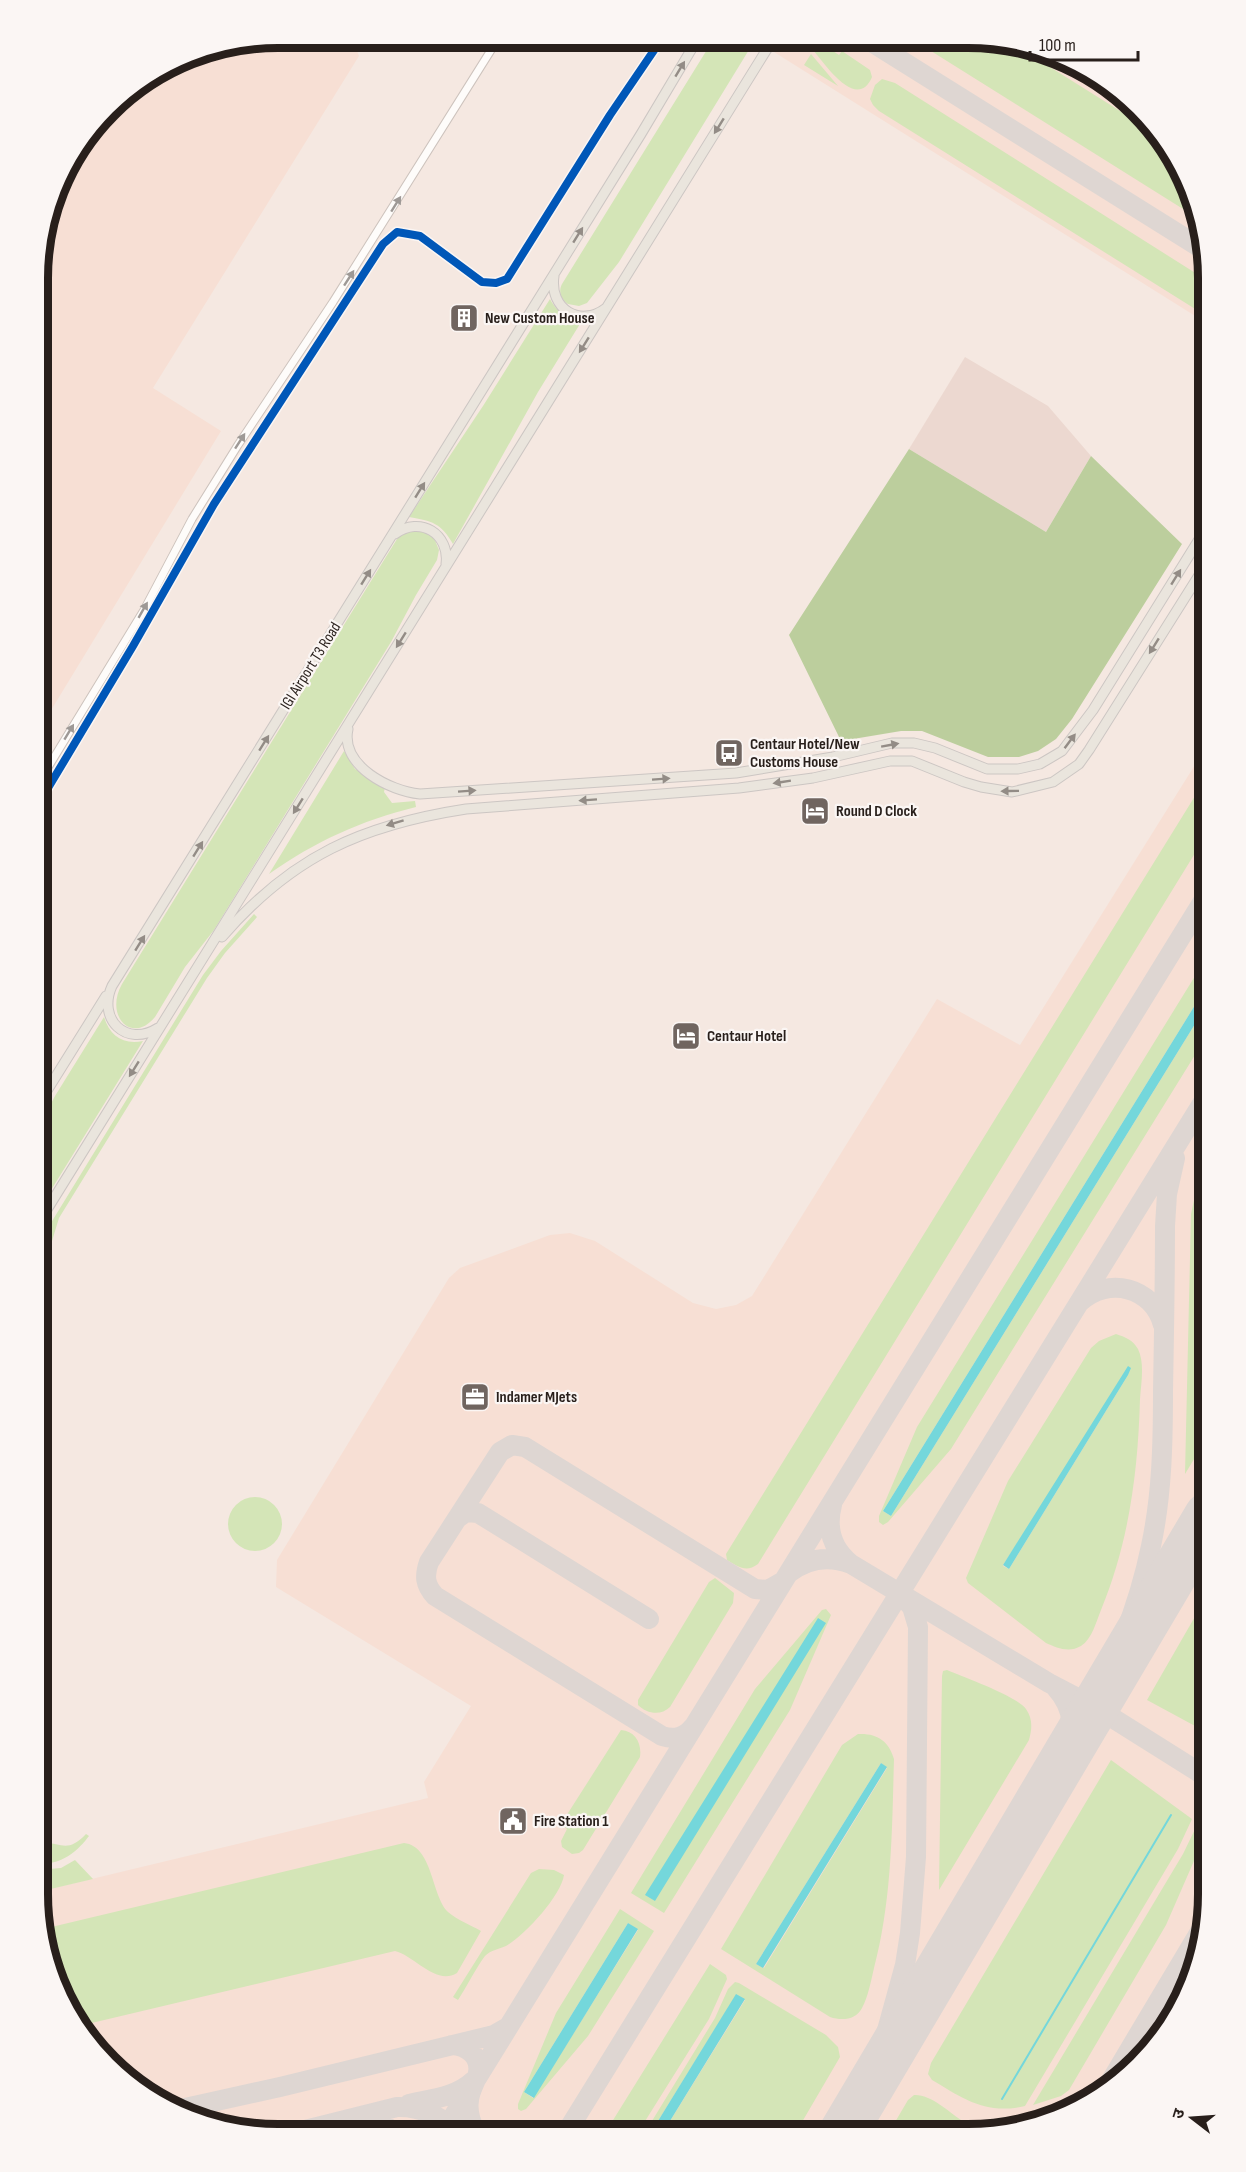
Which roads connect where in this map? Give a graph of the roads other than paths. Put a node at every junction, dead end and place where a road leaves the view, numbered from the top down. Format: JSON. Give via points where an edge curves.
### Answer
{"nodes":[{"id":1,"x":492,"y":48,"type":"edge"},
{"id":2,"x":656,"y":48,"type":"edge"},
{"id":3,"x":692,"y":48,"type":"edge"},
{"id":4,"x":767,"y":48,"type":"edge"},
{"id":5,"x":558,"y":268,"type":"junction"},
{"id":6,"x":611,"y":301,"type":"junction"},
{"id":7,"x":389,"y":540,"type":"junction"},
{"id":8,"x":1198,"y":541,"type":"edge"},
{"id":9,"x":442,"y":572,"type":"junction"},
{"id":10,"x":1198,"y":577,"type":"edge"},
{"id":11,"x":351,"y":721,"type":"junction"},
{"id":12,"x":48,"y":767,"type":"edge"},
{"id":13,"x":48,"y":788,"type":"edge"},
{"id":14,"x":203,"y":959,"type":"junction"},
{"id":15,"x":112,"y":987,"type":"junction"},
{"id":16,"x":165,"y":1019,"type":"junction"},
{"id":17,"x":48,"y":1089,"type":"edge"},
{"id":18,"x":48,"y":1208,"type":"edge"}],
"edges":[{"from":12,"to":1,"type":"street","one_way":true,"via":[[144,610],[192,519]]},
{"from":2,"to":13,"type":"street","via":[[507,279],[482,282],[420,236],[410,233],[397,232],[383,244],[214,504]]},
{"from":5,"to":3,"type":"main road","name":"IGI Airport T3 Road","one_way":true},
{"from":4,"to":6,"type":"main road","one_way":true},
{"from":5,"to":6,"type":"main road","via":[[553,287],[555,297],[566,310],[587,317],[605,309]]},
{"from":7,"to":5,"type":"main road","name":"IGI Airport T3 Road","one_way":true},
{"from":6,"to":9,"type":"main road","one_way":true},
{"from":7,"to":9,"type":"main road","via":[[396,532],[417,525],[436,533],[446,552]]},
{"from":15,"to":7,"type":"main road","name":"IGI Airport T3 Road","one_way":true},
{"from":11,"to":8,"type":"main road","one_way":true,"via":[[347,746],[355,761],[401,790],[420,794],[736,773],[914,742],[987,770],[1018,769],[1040,764],[1062,751],[1093,710]]},
{"from":9,"to":11,"type":"main road","one_way":true},
{"from":10,"to":14,"type":"main road","one_way":true,"via":[[1089,750],[1079,764],[1053,782],[999,791],[912,761],[890,761],[740,789],[466,809],[404,820],[351,839],[292,873],[243,913]]},
{"from":11,"to":14,"type":"main road","one_way":true},
{"from":14,"to":16,"type":"main road"},
{"from":15,"to":16,"type":"main road","via":[[108,996],[109,1015],[122,1030],[141,1035],[159,1027]]},
{"from":15,"to":17,"type":"main road"},
{"from":16,"to":18,"type":"main road","one_way":true}]}
